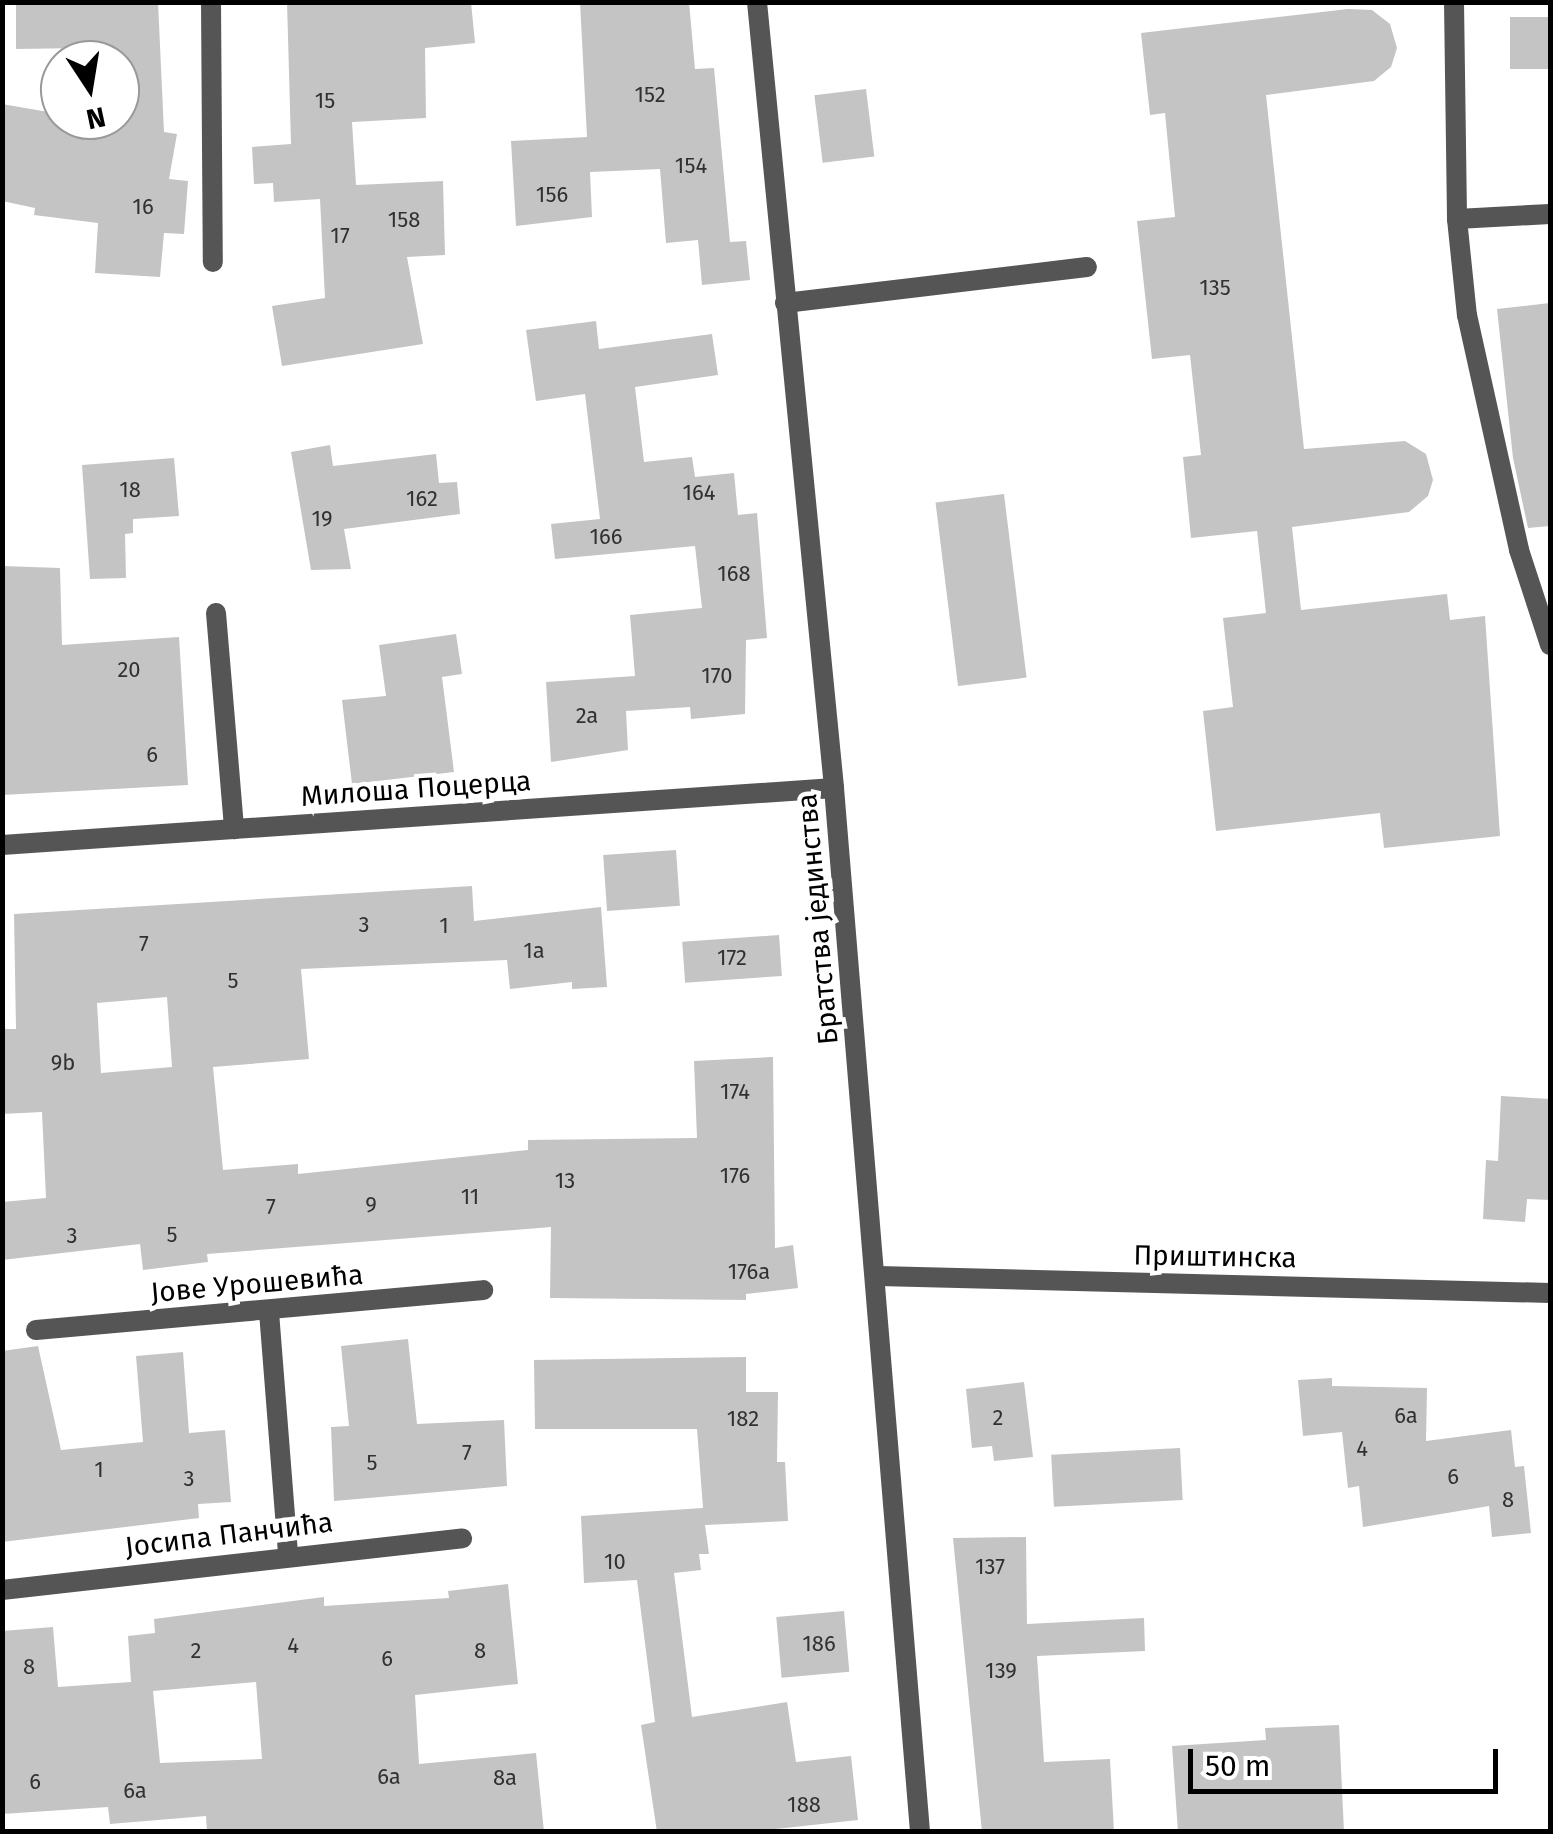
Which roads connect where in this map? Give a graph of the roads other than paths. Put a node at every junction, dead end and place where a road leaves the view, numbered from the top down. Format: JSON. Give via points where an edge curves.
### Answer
{"nodes":[{"id":1,"x":211,"y":2,"type":"edge"},
{"id":2,"x":757,"y":2,"type":"edge"},
{"id":3,"x":1454,"y":2,"type":"edge"},
{"id":4,"x":1550,"y":214,"type":"edge"},
{"id":5,"x":1457,"y":219,"type":"junction"},
{"id":6,"x":213,"y":262,"type":"dead end"},
{"id":7,"x":1087,"y":267,"type":"dead end"},
{"id":8,"x":785,"y":303,"type":"junction"},
{"id":9,"x":216,"y":613,"type":"dead end"},
{"id":10,"x":1550,"y":644,"type":"edge"},
{"id":11,"x":834,"y":788,"type":"junction"},
{"id":12,"x":234,"y":829,"type":"junction"},
{"id":13,"x":2,"y":845,"type":"edge"},
{"id":14,"x":878,"y":1276,"type":"junction"},
{"id":15,"x":482,"y":1290,"type":"dead end"},
{"id":16,"x":1550,"y":1293,"type":"edge"},
{"id":17,"x":269,"y":1312,"type":"junction"},
{"id":18,"x":36,"y":1330,"type":"dead end"},
{"id":19,"x":462,"y":1538,"type":"dead end"},
{"id":20,"x":288,"y":1554,"type":"junction"},
{"id":21,"x":2,"y":1590,"type":"edge"},
{"id":22,"x":920,"y":1832,"type":"edge"}],
"edges":[{"from":1,"to":6,"type":"street"},
{"from":2,"to":8,"type":"street","name":"Братства јединства"},
{"from":3,"to":5,"type":"street"},
{"from":4,"to":5,"type":"street"},
{"from":5,"to":10,"type":"street","via":[[1466,315],[1519,550]]},
{"from":7,"to":8,"type":"street"},
{"from":8,"to":11,"type":"street","name":"Братства јединства"},
{"from":9,"to":12,"type":"street"},
{"from":11,"to":12,"type":"street","name":"Милоша Поцерца"},
{"from":11,"to":14,"type":"street","name":"Братства јединства"},
{"from":12,"to":13,"type":"street","name":"Милоша Поцерца"},
{"from":14,"to":16,"type":"street","name":"Приштинска"},
{"from":14,"to":22,"type":"street","name":"Братства јединства"},
{"from":15,"to":17,"type":"street","name":"Јове Урошевића"},
{"from":17,"to":18,"type":"street","name":"Јове Урошевића"},
{"from":17,"to":20,"type":"street"},
{"from":19,"to":20,"type":"street","name":"Јосипа Панчића"},
{"from":20,"to":21,"type":"street","name":"Јосипа Панчића"}]}
